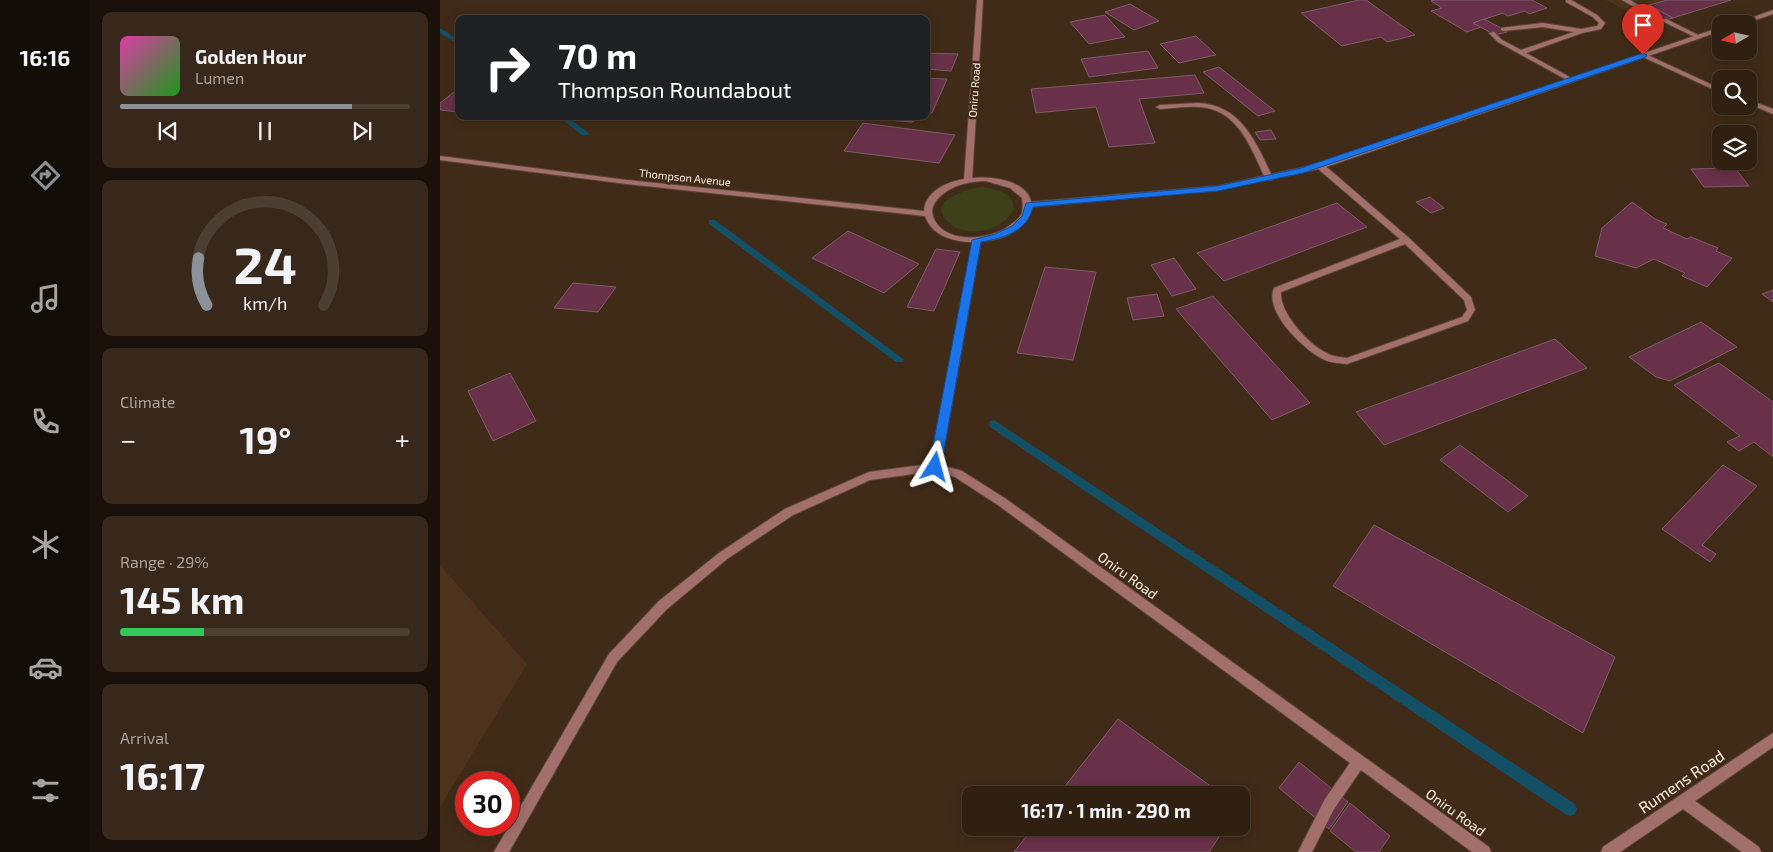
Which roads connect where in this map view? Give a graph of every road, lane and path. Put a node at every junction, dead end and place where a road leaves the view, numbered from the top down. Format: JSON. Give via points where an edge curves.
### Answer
{"nodes":[{"id":1,"x":980,"y":0,"type":"edge"},
{"id":2,"x":1625,"y":0,"type":"edge"},
{"id":3,"x":1568,"y":1,"type":"edge"},
{"id":4,"x":1640,"y":8,"type":"dead end"},
{"id":5,"x":1773,"y":12,"type":"edge"},
{"id":6,"x":1758,"y":17,"type":"edge"},
{"id":7,"x":1664,"y":20,"type":"dead end"},
{"id":8,"x":1503,"y":29,"type":"dead end"},
{"id":9,"x":1582,"y":31,"type":"junction"},
{"id":10,"x":1712,"y":32,"type":"edge"},
{"id":11,"x":1492,"y":33,"type":"dead end"},
{"id":12,"x":1699,"y":37,"type":"junction"},
{"id":13,"x":1521,"y":52,"type":"junction"},
{"id":14,"x":1643,"y":55,"type":"junction"},
{"id":15,"x":1571,"y":80,"type":"junction"},
{"id":16,"x":1712,"y":87,"type":"edge"},
{"id":17,"x":1757,"y":105,"type":"edge"},
{"id":18,"x":1160,"y":107,"type":"dead end"},
{"id":19,"x":1773,"y":112,"type":"edge"},
{"id":20,"x":440,"y":158,"type":"edge"},
{"id":21,"x":1320,"y":166,"type":"junction"},
{"id":22,"x":1269,"y":178,"type":"junction"},
{"id":23,"x":968,"y":180,"type":"junction"},
{"id":24,"x":1029,"y":205,"type":"junction"},
{"id":25,"x":928,"y":214,"type":"junction"},
{"id":26,"x":977,"y":240,"type":"junction"},
{"id":27,"x":1406,"y":240,"type":"junction"},
{"id":28,"x":935,"y":467,"type":"junction"},
{"id":29,"x":1773,"y":739,"type":"edge"},
{"id":30,"x":1360,"y":761,"type":"junction"},
{"id":31,"x":1684,"y":802,"type":"junction"},
{"id":32,"x":501,"y":852,"type":"edge"},
{"id":33,"x":1305,"y":852,"type":"edge"},
{"id":34,"x":1484,"y":852,"type":"edge"},
{"id":35,"x":1608,"y":852,"type":"edge"},
{"id":36,"x":1754,"y":852,"type":"edge"}],
"edges":[{"from":1,"to":23,"type":"street","name":"Oniru Road"},
{"from":2,"to":4,"type":"street"},
{"from":3,"to":9,"type":"street","via":[[1602,22],[1598,28]]},
{"from":5,"to":6,"type":"street"},
{"from":7,"to":12,"type":"street"},
{"from":8,"to":9,"type":"street","via":[[1543,25]]},
{"from":9,"to":13,"type":"street"},
{"from":10,"to":12,"type":"street"},
{"from":11,"to":13,"type":"street","via":[[1500,42]]},
{"from":12,"to":14,"type":"street"},
{"from":13,"to":15,"type":"street"},
{"from":14,"to":15,"type":"street"},
{"from":14,"to":16,"type":"street"},
{"from":15,"to":21,"type":"street"},
{"from":17,"to":19,"type":"street"},
{"from":18,"to":22,"type":"street","via":[[1212,106],[1228,114],[1244,132]]},
{"from":20,"to":25,"type":"street","name":"Thompson Avenue"},
{"from":21,"to":22,"type":"street"},
{"from":21,"to":27,"type":"street"},
{"from":22,"to":24,"type":"street","via":[[1218,188]]},
{"from":23,"to":24,"type":"street","via":[[1002,181],[1016,186]]},
{"from":23,"to":25,"type":"street","via":[[938,193],[930,203]]},
{"from":24,"to":26,"type":"street","via":[[1026,217],[1015,228],[998,237]]},
{"from":25,"to":26,"type":"street","via":[[937,230],[948,236]]},
{"from":26,"to":28,"type":"street"},
{"from":27,"to":27,"type":"street","via":[[1276,290],[1276,305],[1301,337],[1323,356],[1334,360],[1347,360],[1465,319],[1472,310],[1468,299]]},
{"from":28,"to":30,"type":"street","name":"Oniru Road","via":[[958,474],[1002,502]]},
{"from":28,"to":32,"type":"street","via":[[869,476],[789,512],[723,556],[663,604],[613,658]]},
{"from":29,"to":31,"type":"street","name":"Rumens Road"},
{"from":30,"to":33,"type":"street","via":[[1336,792]]},
{"from":30,"to":34,"type":"street","name":"Oniru Road"},
{"from":31,"to":35,"type":"street","name":"Rumens Road"},
{"from":31,"to":36,"type":"street"}]}
